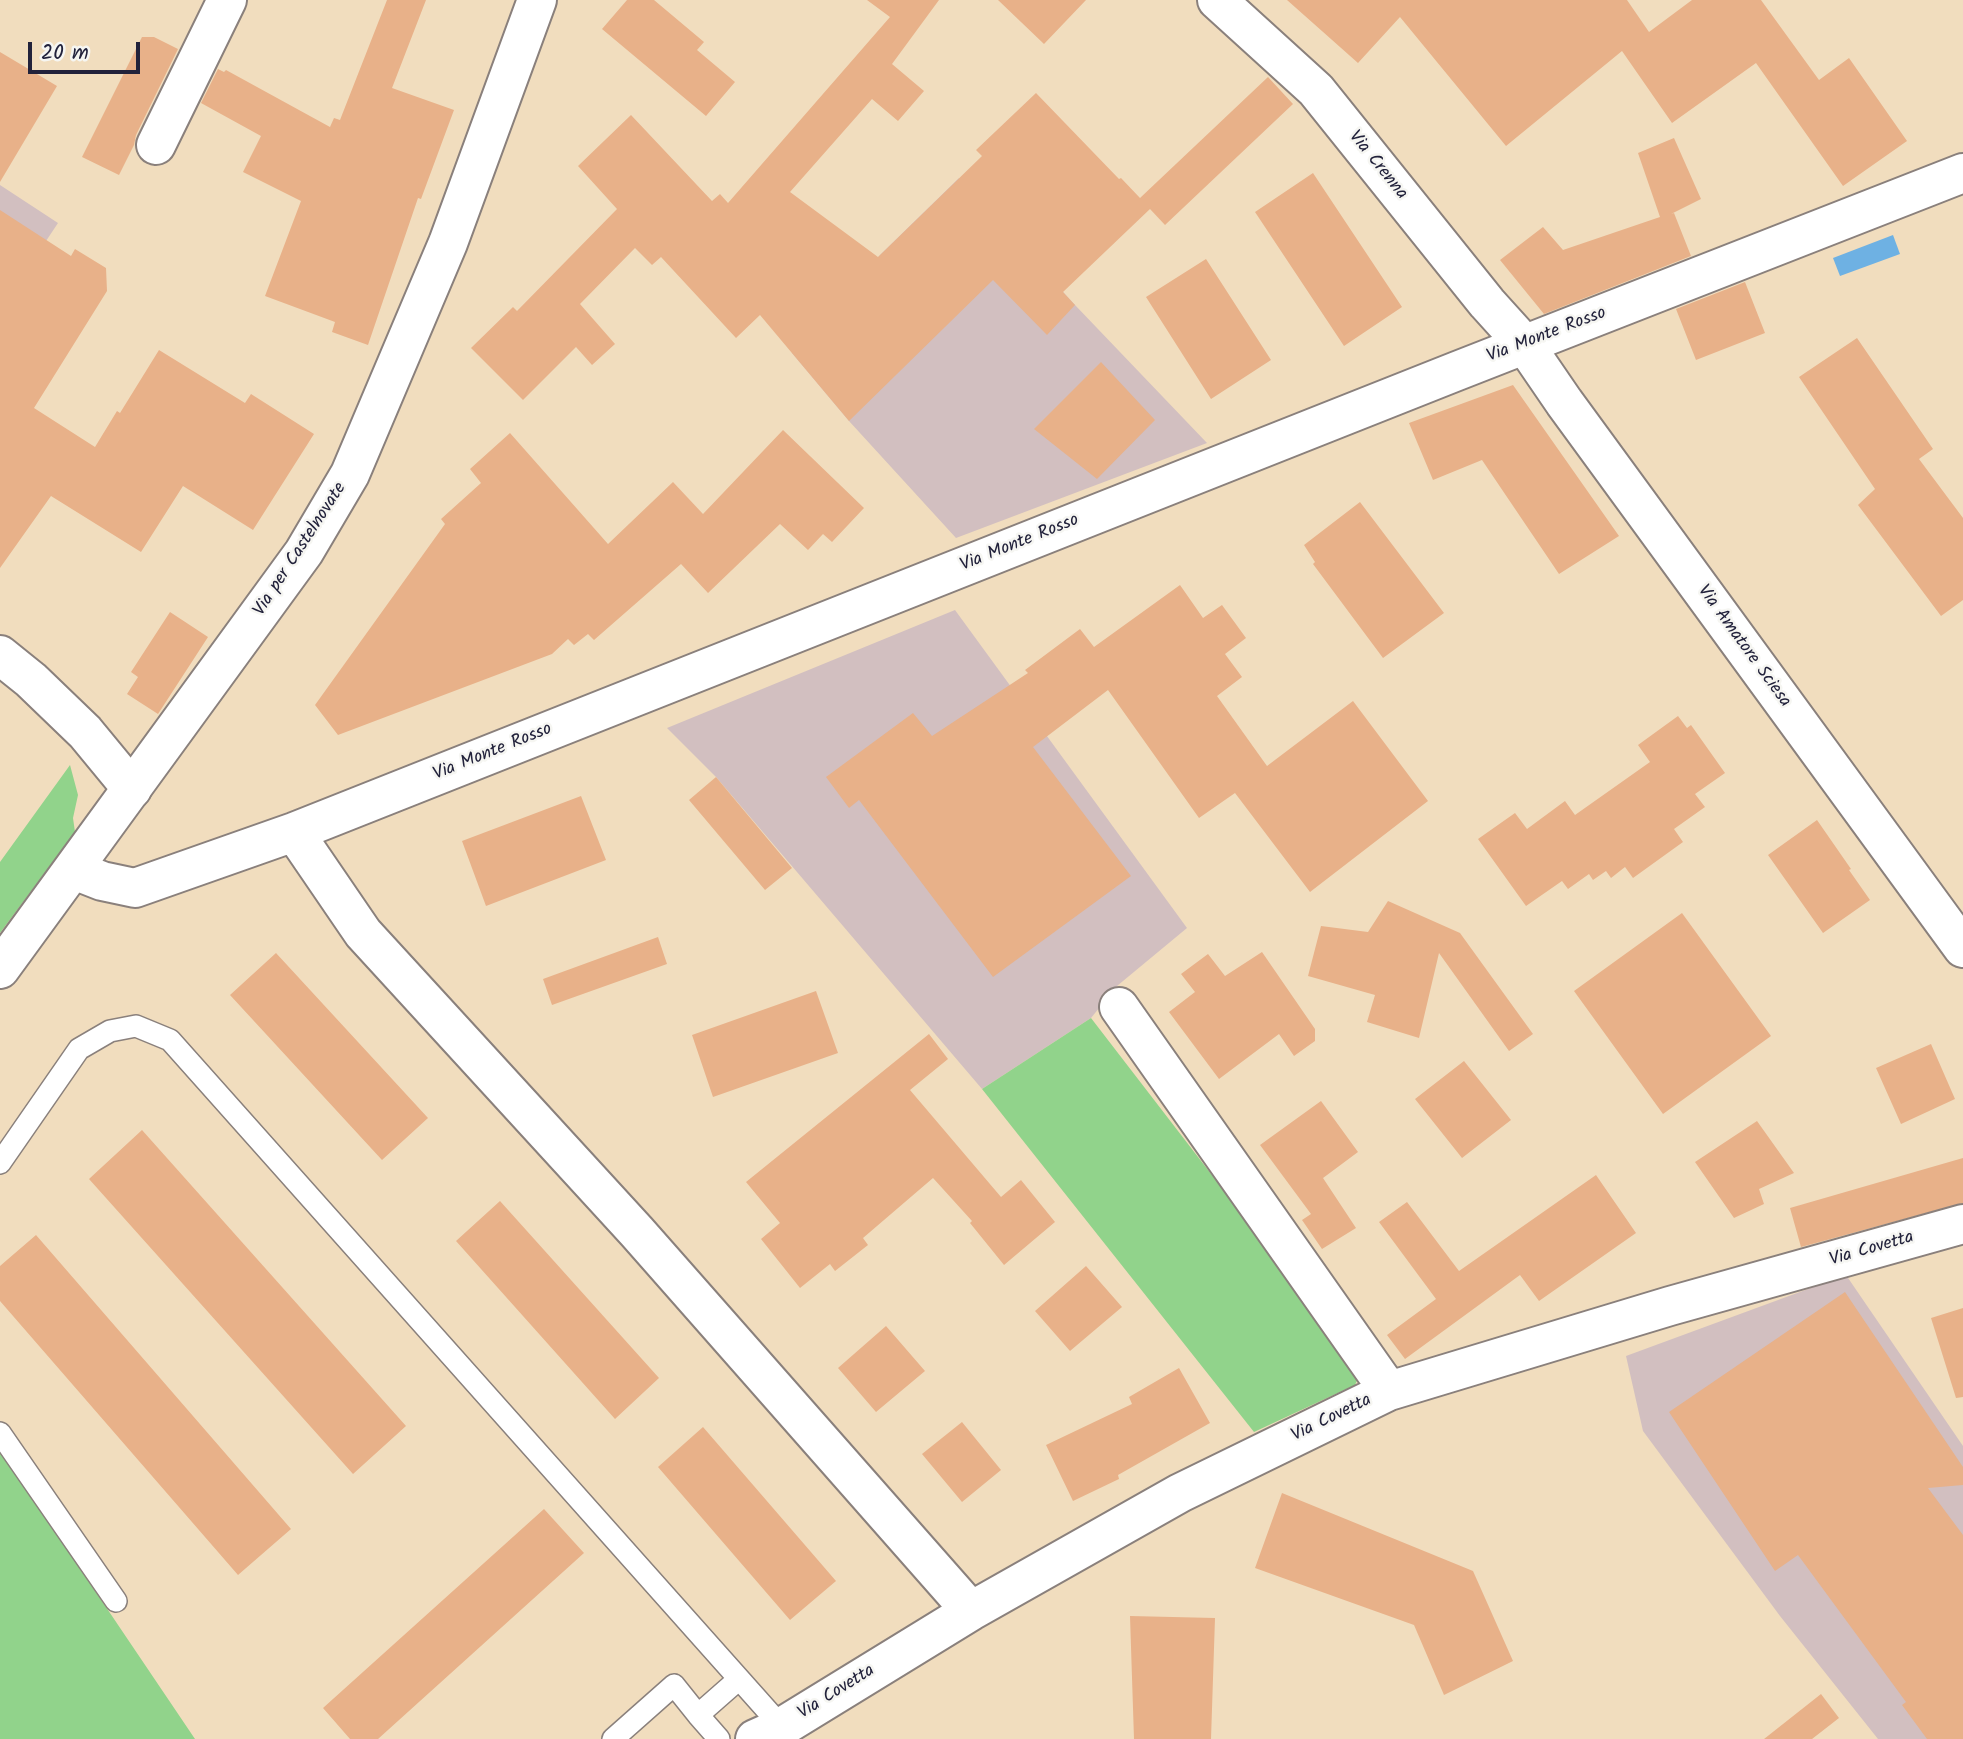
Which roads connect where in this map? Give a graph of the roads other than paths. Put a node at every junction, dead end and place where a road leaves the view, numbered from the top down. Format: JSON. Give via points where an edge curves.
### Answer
{"nodes":[{"id":1,"x":227,"y":0,"type":"edge"},
{"id":2,"x":537,"y":0,"type":"edge"},
{"id":3,"x":1218,"y":1,"type":"edge"},
{"id":4,"x":156,"y":145,"type":"dead end"},
{"id":5,"x":1963,"y":173,"type":"edge"},
{"id":6,"x":1525,"y":345,"type":"junction"},
{"id":7,"x":0,"y":655,"type":"edge"},
{"id":8,"x":132,"y":789,"type":"junction"},
{"id":9,"x":294,"y":832,"type":"junction"},
{"id":10,"x":74,"y":870,"type":"junction"},
{"id":11,"x":1963,"y":948,"type":"edge"},
{"id":12,"x":0,"y":969,"type":"edge"},
{"id":13,"x":1119,"y":1007,"type":"dead end"},
{"id":14,"x":0,"y":1163,"type":"edge"},
{"id":15,"x":1963,"y":1224,"type":"edge"},
{"id":16,"x":1389,"y":1391,"type":"junction"},
{"id":17,"x":0,"y":1433,"type":"edge"},
{"id":18,"x":116,"y":1601,"type":"dead end"},
{"id":19,"x":971,"y":1611,"type":"junction"},
{"id":20,"x":739,"y":1679,"type":"junction"},
{"id":21,"x":698,"y":1715,"type":"junction"},
{"id":22,"x":768,"y":1733,"type":"edge"},
{"id":23,"x":613,"y":1739,"type":"edge"},
{"id":24,"x":719,"y":1739,"type":"edge"}],
"edges":[{"from":1,"to":4,"type":"street"},
{"from":2,"to":8,"type":"street","name":"Via per Castelnovate","via":[[448,243],[350,474],[304,552]]},
{"from":3,"to":6,"type":"street","name":"Via Crenna","via":[[1316,90]]},
{"from":5,"to":6,"type":"street","name":"Via Monte Rosso"},
{"from":6,"to":9,"type":"street","name":"Via Monte Rosso"},
{"from":6,"to":11,"type":"street","name":"Via Amatore Sciesa"},
{"from":7,"to":8,"type":"street","via":[[85,732]]},
{"from":8,"to":10,"type":"street","name":"Via per Castelnovate"},
{"from":9,"to":10,"type":"street","name":"Via Monte Rosso","via":[[135,888]]},
{"from":9,"to":19,"type":"street","via":[[363,933],[637,1232]]},
{"from":10,"to":12,"type":"street","name":"Via per Castelnovate"},
{"from":13,"to":16,"type":"street"},
{"from":14,"to":20,"type":"lane","via":[[79,1049],[110,1031],[136,1026],[170,1040]]},
{"from":15,"to":16,"type":"street","name":"Via Covetta"},
{"from":16,"to":19,"type":"street","name":"Via Covetta","via":[[1180,1493]]},
{"from":17,"to":18,"type":"lane"},
{"from":19,"to":22,"type":"street","name":"Via Covetta"},
{"from":20,"to":21,"type":"lane"},
{"from":20,"to":22,"type":"lane"},
{"from":21,"to":23,"type":"lane","via":[[674,1685]]},
{"from":21,"to":24,"type":"lane"}]}
